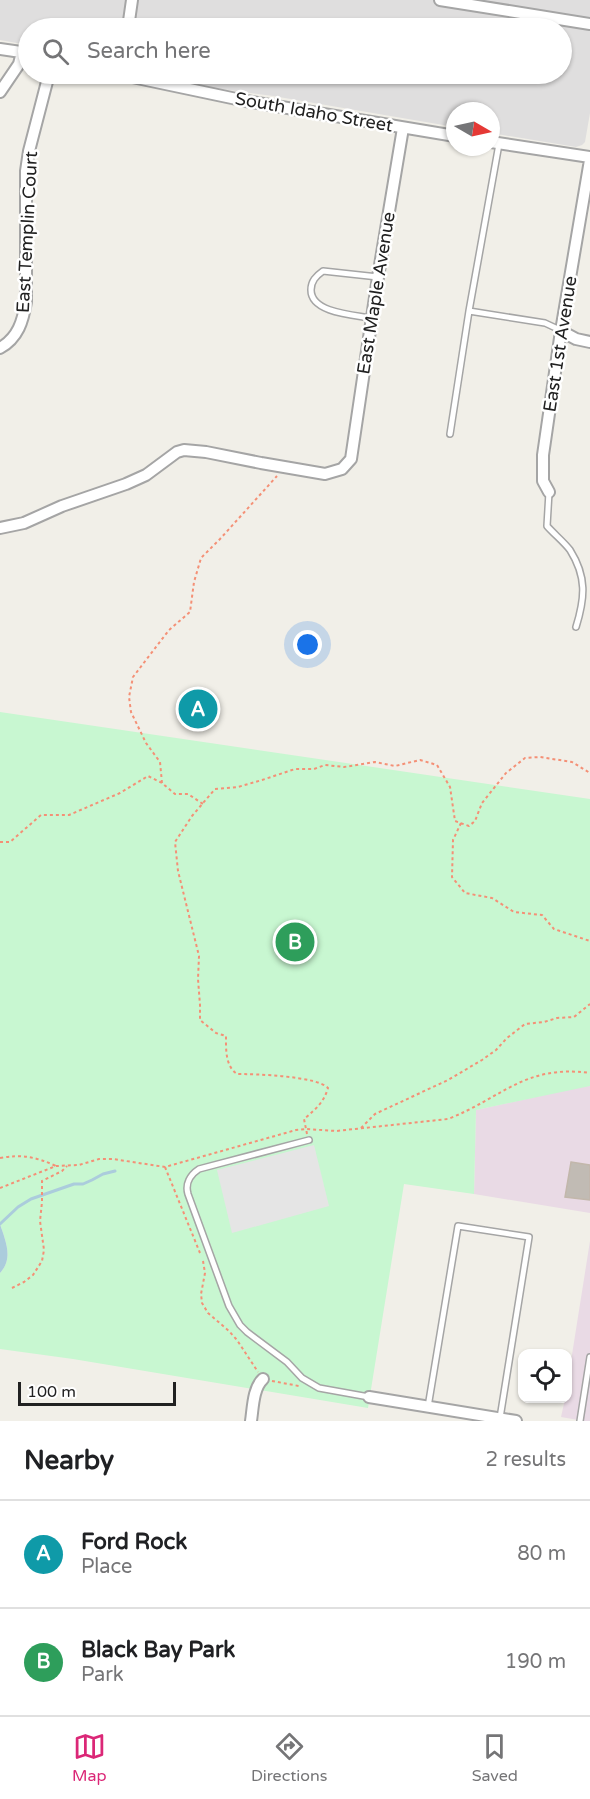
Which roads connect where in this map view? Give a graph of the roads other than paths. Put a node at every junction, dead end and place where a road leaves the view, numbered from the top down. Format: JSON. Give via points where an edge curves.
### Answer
{"nodes":[{"id":1,"x":132,"y":0,"type":"edge"},
{"id":2,"x":440,"y":0,"type":"edge"},
{"id":3,"x":129,"y":18,"type":"edge"},
{"id":4,"x":552,"y":18,"type":"edge"},
{"id":5,"x":572,"y":21,"type":"edge"},
{"id":6,"x":590,"y":24,"type":"edge"},
{"id":7,"x":0,"y":49,"type":"edge"},
{"id":8,"x":18,"y":51,"type":"edge"},
{"id":9,"x":18,"y":65,"type":"edge"},
{"id":10,"x":46,"y":84,"type":"edge"},
{"id":11,"x":167,"y":84,"type":"edge"},
{"id":12,"x":0,"y":92,"type":"edge"},
{"id":13,"x":403,"y":128,"type":"junction"},
{"id":14,"x":446,"y":135,"type":"edge"},
{"id":15,"x":500,"y":144,"type":"edge"},
{"id":16,"x":493,"y":156,"type":"edge"},
{"id":17,"x":590,"y":159,"type":"edge"},
{"id":18,"x":378,"y":277,"type":"junction"},
{"id":19,"x":469,"y":311,"type":"junction"},
{"id":20,"x":372,"y":318,"type":"junction"},
{"id":21,"x":561,"y":331,"type":"junction"},
{"id":22,"x":590,"y":342,"type":"edge"},
{"id":23,"x":0,"y":348,"type":"edge"},
{"id":24,"x":450,"y":434,"type":"dead end"},
{"id":25,"x":549,"y":492,"type":"joint"},
{"id":26,"x":0,"y":528,"type":"edge"},
{"id":27,"x":576,"y":627,"type":"dead end"},
{"id":28,"x":309,"y":1140,"type":"dead end"},
{"id":29,"x":590,"y":1358,"type":"edge"},
{"id":30,"x":263,"y":1379,"type":"dead end"},
{"id":31,"x":369,"y":1397,"type":"joint"},
{"id":32,"x":428,"y":1407,"type":"junction"},
{"id":33,"x":478,"y":1418,"type":"edge"},
{"id":34,"x":500,"y":1418,"type":"junction"},
{"id":35,"x":251,"y":1421,"type":"edge"},
{"id":36,"x":516,"y":1421,"type":"edge"},
{"id":37,"x":580,"y":1421,"type":"edge"}],
"edges":[{"from":1,"to":3,"type":"street"},
{"from":2,"to":4,"type":"street"},
{"from":5,"to":6,"type":"street"},
{"from":7,"to":8,"type":"street"},
{"from":9,"to":12,"type":"street"},
{"from":10,"to":23,"type":"street","name":"East Templin Court","via":[[26,171],[26,303],[17,333]]},
{"from":11,"to":13,"type":"street","name":"South Idaho Street"},
{"from":13,"to":14,"type":"street","name":"South Idaho Street"},
{"from":13,"to":18,"type":"street","name":"East Maple Avenue"},
{"from":15,"to":17,"type":"street"},
{"from":16,"to":19,"type":"lane"},
{"from":17,"to":21,"type":"street","name":"East 1st Avenue"},
{"from":18,"to":20,"type":"street","name":"East Maple Avenue"},
{"from":18,"to":20,"type":"lane","via":[[323,271],[310,288],[312,298],[320,306]]},
{"from":19,"to":21,"type":"lane","via":[[545,323]]},
{"from":19,"to":24,"type":"lane"},
{"from":20,"to":26,"type":"street","name":"East Maple Avenue","via":[[351,459],[342,469],[325,474],[184,450],[126,484],[24,523]]},
{"from":21,"to":22,"type":"street"},
{"from":21,"to":25,"type":"street","name":"East 1st Avenue","via":[[542,463],[543,481]]},
{"from":25,"to":27,"type":"lane","via":[[547,526],[570,549],[584,579],[583,605]]},
{"from":28,"to":31,"type":"lane","via":[[199,1169],[190,1178],[188,1194],[229,1306],[240,1325],[319,1388]]},
{"from":29,"to":37,"type":"lane"},
{"from":30,"to":35,"type":"street","via":[[256,1389]]},
{"from":31,"to":32,"type":"street"},
{"from":32,"to":33,"type":"street"},
{"from":32,"to":34,"type":"lane","via":[[458,1226],[529,1237]]},
{"from":33,"to":34,"type":"street"},
{"from":34,"to":36,"type":"street"}]}
